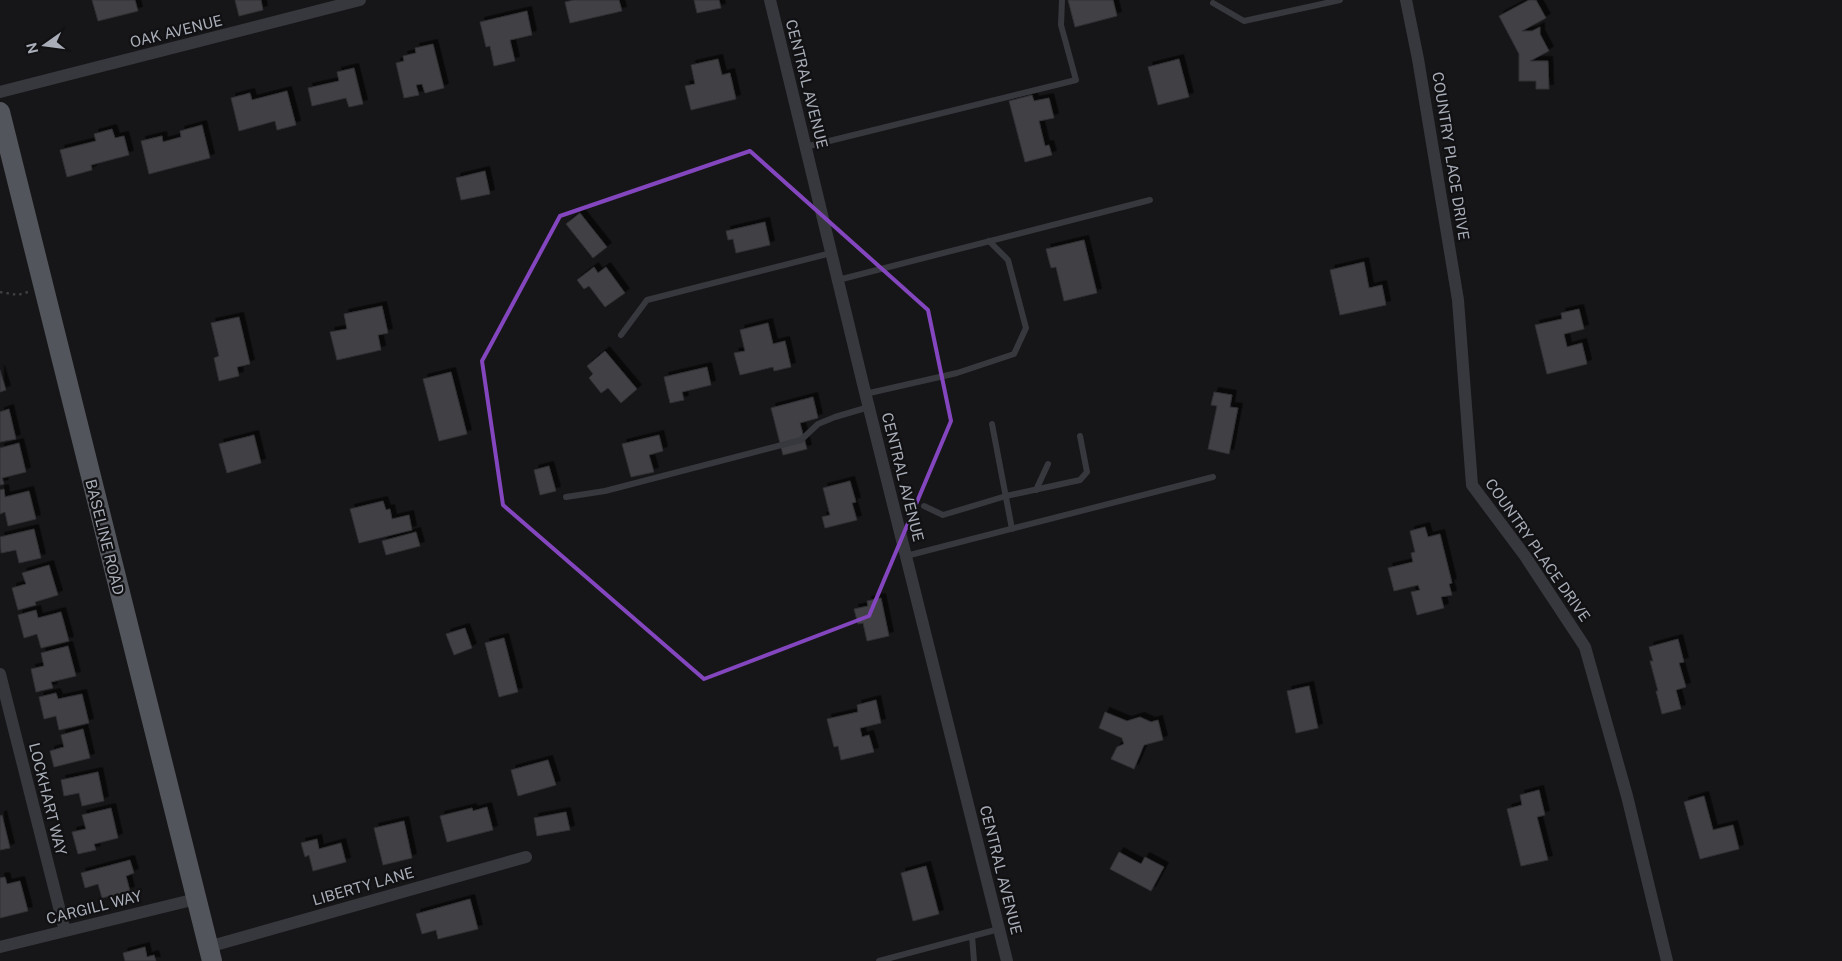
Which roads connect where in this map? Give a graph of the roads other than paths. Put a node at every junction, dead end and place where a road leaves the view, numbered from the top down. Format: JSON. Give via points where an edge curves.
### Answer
{"nodes":[{"id":1,"x":360,"y":0,"type":"edge"},
{"id":2,"x":770,"y":0,"type":"edge"},
{"id":3,"x":1062,"y":0,"type":"edge"},
{"id":4,"x":1340,"y":0,"type":"edge"},
{"id":5,"x":1406,"y":0,"type":"edge"},
{"id":6,"x":1213,"y":3,"type":"dead end"},
{"id":7,"x":0,"y":92,"type":"edge"},
{"id":8,"x":0,"y":112,"type":"edge"},
{"id":9,"x":805,"y":147,"type":"junction"},
{"id":10,"x":1150,"y":200,"type":"dead end"},
{"id":11,"x":989,"y":241,"type":"junction"},
{"id":12,"x":831,"y":253,"type":"junction"},
{"id":13,"x":838,"y":280,"type":"junction"},
{"id":14,"x":621,"y":335,"type":"dead end"},
{"id":15,"x":865,"y":394,"type":"junction"},
{"id":16,"x":869,"y":408,"type":"junction"},
{"id":17,"x":992,"y":424,"type":"dead end"},
{"id":18,"x":1080,"y":436,"type":"dead end"},
{"id":19,"x":1048,"y":464,"type":"dead end"},
{"id":20,"x":1213,"y":477,"type":"dead end"},
{"id":21,"x":1036,"y":490,"type":"junction"},
{"id":22,"x":1006,"y":496,"type":"junction"},
{"id":23,"x":566,"y":497,"type":"dead end"},
{"id":24,"x":924,"y":506,"type":"dead end"},
{"id":25,"x":1012,"y":529,"type":"junction"},
{"id":26,"x":906,"y":556,"type":"junction"},
{"id":27,"x":0,"y":674,"type":"edge"},
{"id":28,"x":526,"y":857,"type":"dead end"},
{"id":29,"x":196,"y":898,"type":"junction"},
{"id":30,"x":999,"y":929,"type":"junction"},
{"id":31,"x":64,"y":931,"type":"junction"},
{"id":32,"x":972,"y":936,"type":"junction"},
{"id":33,"x":0,"y":947,"type":"edge"},
{"id":34,"x":210,"y":954,"type":"edge"},
{"id":35,"x":880,"y":961,"type":"edge"},
{"id":36,"x":974,"y":961,"type":"edge"},
{"id":37,"x":1007,"y":961,"type":"edge"},
{"id":38,"x":1667,"y":961,"type":"edge"}],
"edges":[{"from":1,"to":7,"type":"street","name":"OAK AVENUE"},
{"from":2,"to":9,"type":"street","name":"CENTRAL AVENUE"},
{"from":3,"to":9,"type":"lane","via":[[1061,25],[1076,80]]},
{"from":4,"to":6,"type":"lane","via":[[1244,21]]},
{"from":5,"to":38,"type":"street","name":"COUNTRY PLACE DRIVE","via":[[1458,300],[1472,485],[1525,556],[1585,647],[1627,796]]},
{"from":8,"to":29,"type":"main road","name":"BASELINE ROAD"},
{"from":9,"to":12,"type":"street","name":"CENTRAL AVENUE"},
{"from":10,"to":11,"type":"lane"},
{"from":11,"to":13,"type":"lane"},
{"from":11,"to":15,"type":"lane","via":[[1008,260],[1026,328],[1014,354],[957,372]]},
{"from":12,"to":13,"type":"street","name":"CENTRAL AVENUE"},
{"from":12,"to":14,"type":"lane","via":[[648,300]]},
{"from":13,"to":15,"type":"street","name":"CENTRAL AVENUE"},
{"from":15,"to":16,"type":"street","name":"CENTRAL AVENUE"},
{"from":16,"to":23,"type":"lane","via":[[818,424],[801,440],[605,491]]},
{"from":16,"to":26,"type":"street","name":"CENTRAL AVENUE"},
{"from":17,"to":22,"type":"lane"},
{"from":18,"to":21,"type":"lane","via":[[1087,472],[1080,480]]},
{"from":19,"to":21,"type":"lane"},
{"from":20,"to":25,"type":"lane"},
{"from":21,"to":22,"type":"lane"},
{"from":22,"to":24,"type":"lane","via":[[943,515]]},
{"from":22,"to":25,"type":"lane"},
{"from":25,"to":26,"type":"lane"},
{"from":26,"to":30,"type":"street","name":"CENTRAL AVENUE"},
{"from":27,"to":31,"type":"street","name":"LOCKHART WAY"},
{"from":28,"to":34,"type":"street","name":"LIBERTY LANE"},
{"from":29,"to":31,"type":"street","name":"CARGILL WAY"},
{"from":29,"to":34,"type":"main road","name":"BASELINE ROAD"},
{"from":30,"to":32,"type":"lane"},
{"from":30,"to":37,"type":"street","name":"CENTRAL AVENUE"},
{"from":31,"to":33,"type":"street","name":"CARGILL WAY"},
{"from":32,"to":35,"type":"lane"},
{"from":32,"to":36,"type":"lane"}]}
